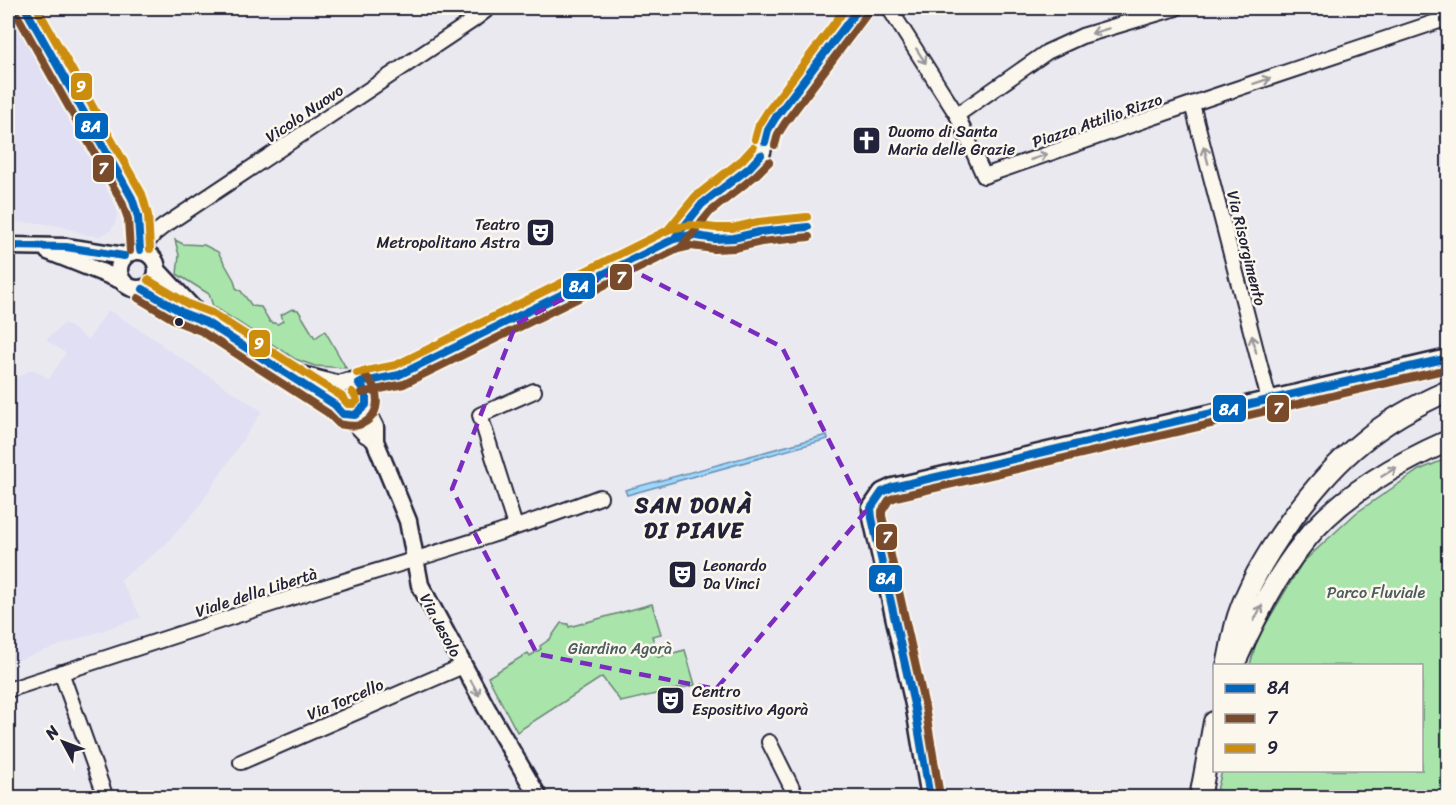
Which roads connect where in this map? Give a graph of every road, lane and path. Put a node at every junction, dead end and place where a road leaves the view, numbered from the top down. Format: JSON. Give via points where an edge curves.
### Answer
{"nodes":[{"id":1,"x":26,"y":8,"type":"edge"},
{"id":2,"x":489,"y":8,"type":"edge"},
{"id":3,"x":859,"y":8,"type":"edge"},
{"id":4,"x":889,"y":8,"type":"edge"},
{"id":5,"x":1176,"y":8,"type":"edge"},
{"id":6,"x":1155,"y":11,"type":"edge"},
{"id":7,"x":1449,"y":18,"type":"edge"},
{"id":8,"x":1192,"y":104,"type":"junction"},
{"id":9,"x":957,"y":116,"type":"junction"},
{"id":10,"x":674,"y":239,"type":"junction"},
{"id":11,"x":721,"y":239,"type":"dead end"},
{"id":12,"x":8,"y":246,"type":"edge"},
{"id":13,"x":39,"y":247,"type":"junction"},
{"id":14,"x":135,"y":253,"type":"junction"},
{"id":15,"x":158,"y":271,"type":"junction"},
{"id":16,"x":121,"y":280,"type":"junction"},
{"id":17,"x":143,"y":289,"type":"junction"},
{"id":18,"x":206,"y":322,"type":"junction"},
{"id":19,"x":1449,"y":358,"type":"edge"},
{"id":20,"x":282,"y":370,"type":"junction"},
{"id":21,"x":399,"y":375,"type":"junction"},
{"id":22,"x":359,"y":383,"type":"junction"},
{"id":23,"x":340,"y":385,"type":"junction"},
{"id":24,"x":534,"y":391,"type":"dead end"},
{"id":25,"x":1449,"y":391,"type":"edge"},
{"id":26,"x":1269,"y":400,"type":"junction"},
{"id":27,"x":367,"y":404,"type":"junction"},
{"id":28,"x":340,"y":410,"type":"junction"},
{"id":29,"x":375,"y":441,"type":"junction"},
{"id":30,"x":1449,"y":441,"type":"edge"},
{"id":31,"x":600,"y":497,"type":"dead end"},
{"id":32,"x":515,"y":526,"type":"junction"},
{"id":33,"x":415,"y":560,"type":"junction"},
{"id":34,"x":1227,"y":664,"type":"edge"},
{"id":35,"x":1234,"y":664,"type":"edge"},
{"id":36,"x":463,"y":666,"type":"junction"},
{"id":37,"x":61,"y":672,"type":"junction"},
{"id":38,"x":8,"y":690,"type":"edge"},
{"id":39,"x":1213,"y":733,"type":"edge"},
{"id":40,"x":769,"y":742,"type":"dead end"},
{"id":41,"x":241,"y":762,"type":"dead end"},
{"id":42,"x":106,"y":798,"type":"edge"},
{"id":43,"x":539,"y":798,"type":"edge"},
{"id":44,"x":797,"y":798,"type":"edge"},
{"id":45,"x":930,"y":798,"type":"edge"},
{"id":46,"x":1200,"y":798,"type":"edge"}],
"edges":[{"from":1,"to":14,"type":"street","via":[[132,198],[138,217]]},
{"from":2,"to":14,"type":"street","name":"Vicolo Nuovo","via":[[164,226]]},
{"from":3,"to":10,"type":"street","via":[[776,117],[753,166],[706,200]]},
{"from":4,"to":9,"type":"street","one_way":true},
{"from":5,"to":6,"type":"street"},
{"from":6,"to":9,"type":"street","one_way":true,"via":[[1047,52]]},
{"from":8,"to":7,"type":"street","name":"Piazza Attilio Rizzo","one_way":true},
{"from":9,"to":8,"type":"street","name":"Piazza Attilio Rizzo","one_way":true,"via":[[984,176]]},
{"from":26,"to":8,"type":"street","name":"Via Risorgimento","one_way":true},
{"from":10,"to":11,"type":"street","via":[[691,235]]},
{"from":10,"to":21,"type":"street"},
{"from":12,"to":13,"type":"street"},
{"from":13,"to":14,"type":"street"},
{"from":13,"to":16,"type":"street"},
{"from":14,"to":15,"type":"street","via":[[154,258]]},
{"from":14,"to":16,"type":"street","via":[[119,266]]},
{"from":15,"to":17,"type":"street","via":[[154,283]]},
{"from":15,"to":18,"type":"street"},
{"from":16,"to":17,"type":"street","via":[[129,287]]},
{"from":17,"to":18,"type":"street"},
{"from":18,"to":20,"type":"street"},
{"from":19,"to":26,"type":"street"},
{"from":20,"to":23,"type":"street"},
{"from":20,"to":28,"type":"street"},
{"from":21,"to":22,"type":"street"},
{"from":21,"to":27,"type":"street"},
{"from":22,"to":23,"type":"street"},
{"from":22,"to":27,"type":"street","via":[[367,392]]},
{"from":23,"to":28,"type":"street","via":[[334,393]]},
{"from":24,"to":32,"type":"street","via":[[480,415]]},
{"from":25,"to":34,"type":"main road","via":[[1413,407],[1363,441],[1314,491],[1260,568],[1238,616]]},
{"from":26,"to":45,"type":"street","via":[[893,487],[875,500],[872,518],[915,709]]},
{"from":27,"to":28,"type":"street","via":[[358,414]]},
{"from":27,"to":29,"type":"street","name":"Via Jesolo"},
{"from":28,"to":29,"type":"street","name":"Via Jesolo"},
{"from":29,"to":33,"type":"street","name":"Via Jesolo","via":[[408,522]]},
{"from":35,"to":30,"type":"main road","one_way":true,"via":[[1271,589],[1305,541],[1327,518],[1394,468]]},
{"from":31,"to":32,"type":"street","name":"Viale della Libertà"},
{"from":32,"to":33,"type":"street","name":"Viale della Libertà"},
{"from":33,"to":36,"type":"street","name":"Via Jesolo","via":[[420,585]]},
{"from":33,"to":37,"type":"street","name":"Viale della Libertà"},
{"from":36,"to":41,"type":"street","name":"Via Torcello"},
{"from":36,"to":43,"type":"street","name":"Via Jesolo","one_way":true},
{"from":37,"to":38,"type":"street","name":"Viale della Libertà"},
{"from":37,"to":42,"type":"street"},
{"from":39,"to":46,"type":"main road"},
{"from":40,"to":44,"type":"street"}]}
